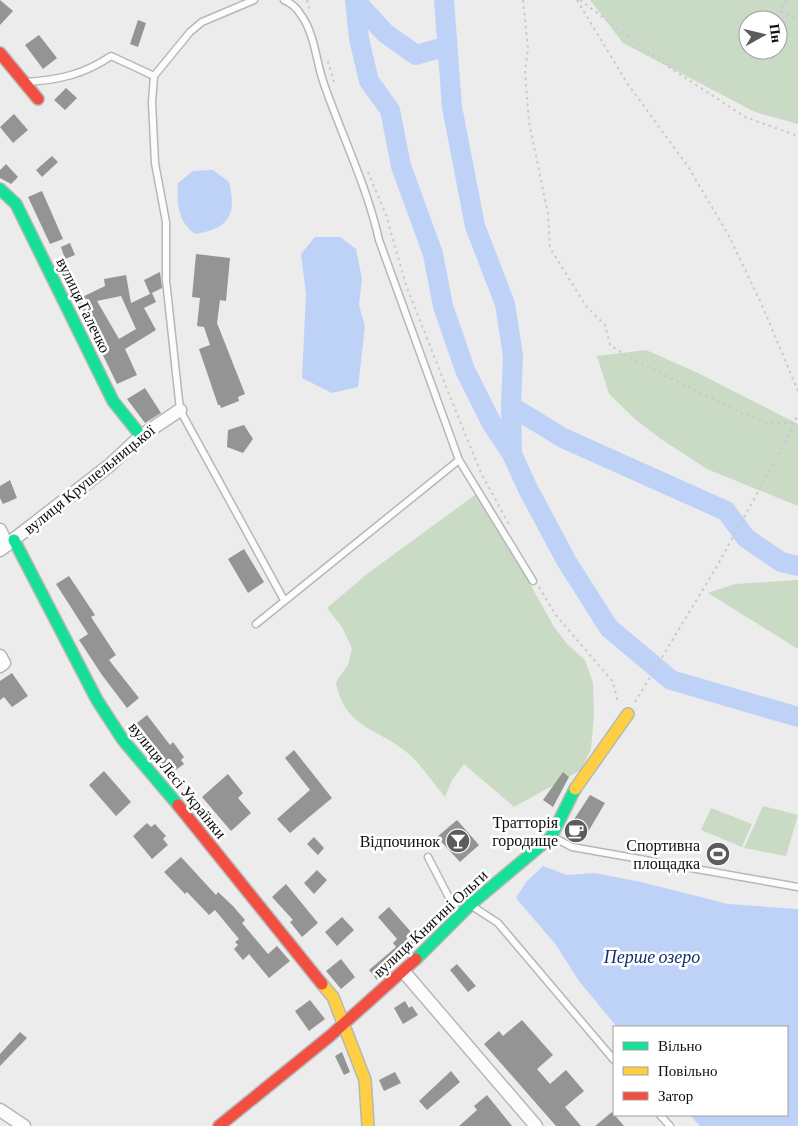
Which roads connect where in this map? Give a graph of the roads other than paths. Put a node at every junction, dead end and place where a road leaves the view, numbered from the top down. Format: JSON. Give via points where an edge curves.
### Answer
{"nodes":[{"id":1,"x":254,"y":0,"type":"edge"},
{"id":2,"x":284,"y":0,"type":"edge"},
{"id":3,"x":0,"y":54,"type":"edge"},
{"id":4,"x":154,"y":76,"type":"junction"},
{"id":5,"x":24,"y":82,"type":"junction"},
{"id":6,"x":38,"y":99,"type":"dead end"},
{"id":7,"x":0,"y":189,"type":"edge"},
{"id":8,"x":180,"y":410,"type":"junction"},
{"id":9,"x":141,"y":436,"type":"junction"},
{"id":10,"x":459,"y":460,"type":"junction"},
{"id":11,"x":0,"y":530,"type":"edge"},
{"id":12,"x":7,"y":545,"type":"edge"},
{"id":13,"x":535,"y":582,"type":"road end"},
{"id":14,"x":284,"y":600,"type":"junction"},
{"id":15,"x":256,"y":624,"type":"dead end"},
{"id":16,"x":0,"y":656,"type":"edge"},
{"id":17,"x":0,"y":666,"type":"edge"},
{"id":18,"x":624,"y":711,"type":"road end"},
{"id":19,"x":551,"y":836,"type":"junction"},
{"id":20,"x":428,"y":857,"type":"dead end"},
{"id":21,"x":798,"y":887,"type":"edge"},
{"id":22,"x":470,"y":905,"type":"junction"},
{"id":23,"x":459,"y":917,"type":"junction"},
{"id":24,"x":404,"y":972,"type":"junction"},
{"id":25,"x":344,"y":1023,"type":"junction"},
{"id":26,"x":613,"y":1059,"type":"edge"},
{"id":27,"x":0,"y":1110,"type":"edge"},
{"id":28,"x":661,"y":1116,"type":"edge"},
{"id":29,"x":24,"y":1126,"type":"edge"},
{"id":30,"x":219,"y":1126,"type":"edge"},
{"id":31,"x":368,"y":1126,"type":"edge"},
{"id":32,"x":536,"y":1126,"type":"edge"},
{"id":33,"x":670,"y":1126,"type":"edge"}],
"edges":[{"from":1,"to":4,"type":"lane","via":[[202,22]]},
{"from":2,"to":10,"type":"lane","via":[[302,15],[310,35],[323,82],[371,206],[379,240]]},
{"from":3,"to":5,"type":"street"},
{"from":4,"to":5,"type":"lane","via":[[111,56],[81,74]]},
{"from":4,"to":8,"type":"lane","via":[[155,163],[166,222],[166,280]]},
{"from":5,"to":6,"type":"street"},
{"from":7,"to":9,"type":"street","name":"вулиця Галечко","via":[[16,204],[113,401]]},
{"from":8,"to":9,"type":"street","name":"вулиця Крушельницької"},
{"from":8,"to":14,"type":"lane"},
{"from":9,"to":12,"type":"street","name":"вулиця Крушельницької","via":[[110,465]]},
{"from":10,"to":13,"type":"lane"},
{"from":10,"to":14,"type":"lane"},
{"from":11,"to":12,"type":"street"},
{"from":12,"to":25,"type":"street","name":"вулиця Лесі Українки","via":[[123,740],[333,997]]},
{"from":14,"to":15,"type":"lane"},
{"from":16,"to":17,"type":"street","via":[[4,663]]},
{"from":18,"to":19,"type":"street","name":"вулиця Княгині Ольги","via":[[574,790]]},
{"from":19,"to":21,"type":"lane","via":[[572,847]]},
{"from":19,"to":22,"type":"street","name":"вулиця Княгині Ольги"},
{"from":20,"to":23,"type":"lane"},
{"from":22,"to":23,"type":"street","name":"вулиця Княгині Ольги"},
{"from":22,"to":26,"type":"lane","via":[[498,922]]},
{"from":23,"to":24,"type":"street","name":"вулиця Княгині Ольги"},
{"from":24,"to":25,"type":"street","name":"вулиця Княгині Ольги"},
{"from":24,"to":32,"type":"street"},
{"from":25,"to":30,"type":"street","name":"вулиця Княгині Ольги"},
{"from":25,"to":31,"type":"street","name":"вулиця Лесі Українки","via":[[365,1080]]},
{"from":27,"to":29,"type":"street"},
{"from":28,"to":33,"type":"lane"}]}
